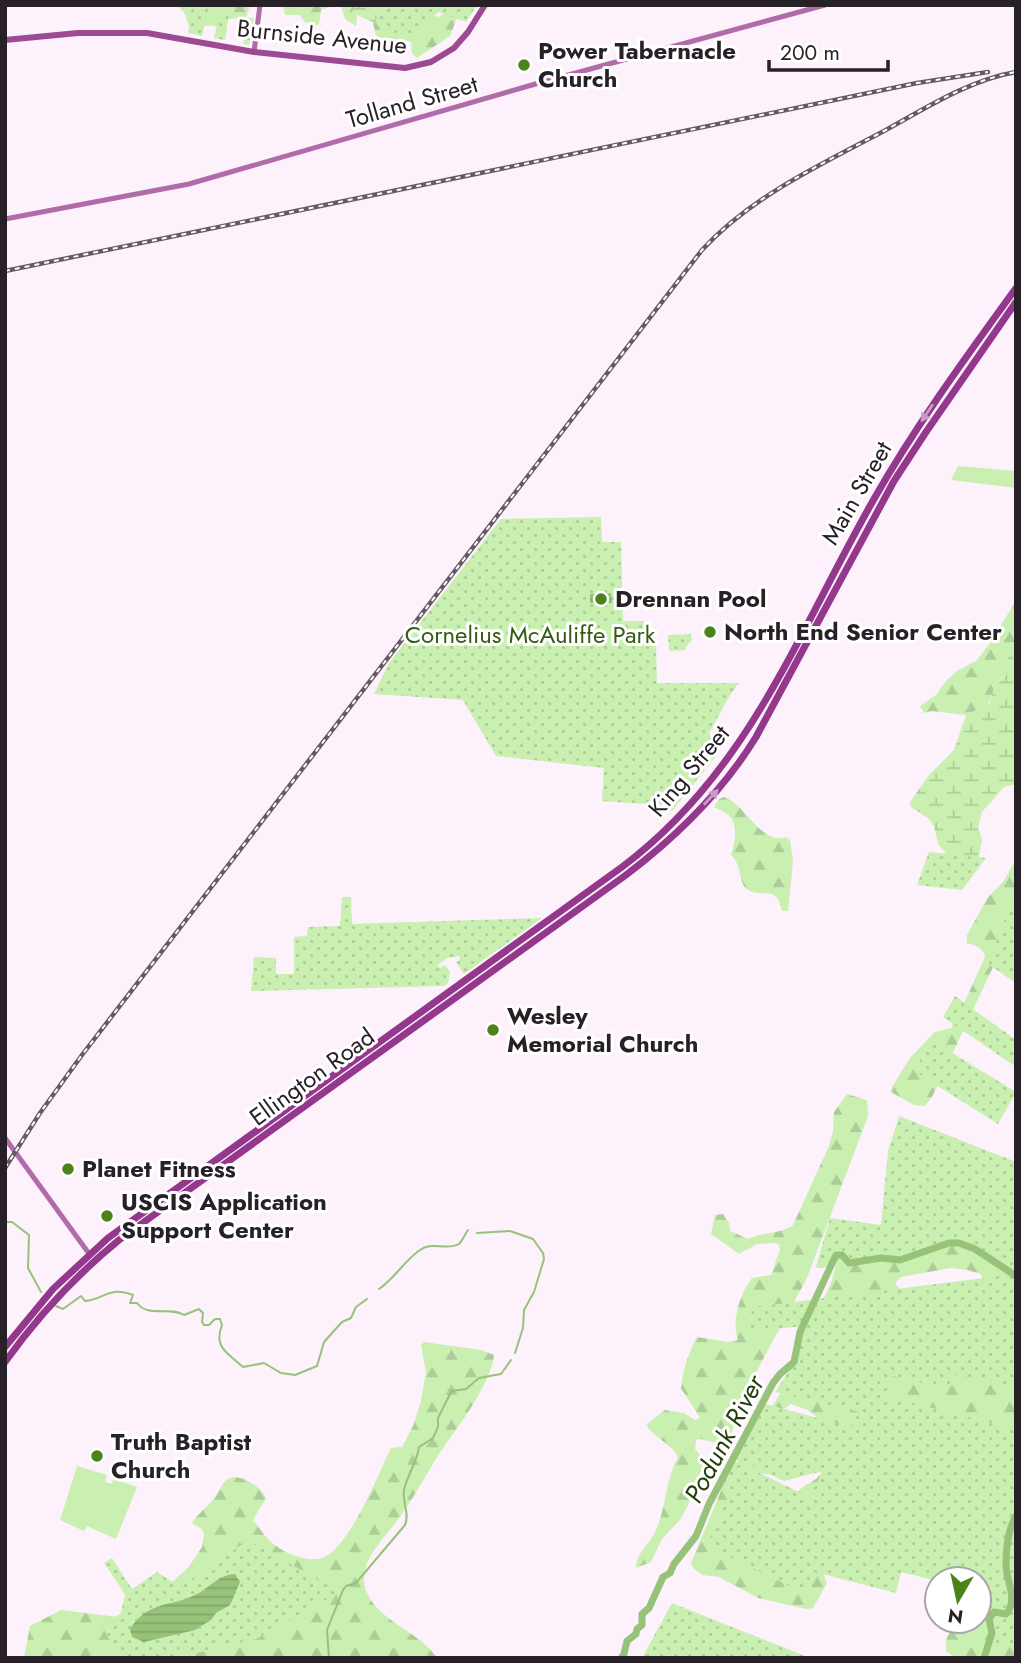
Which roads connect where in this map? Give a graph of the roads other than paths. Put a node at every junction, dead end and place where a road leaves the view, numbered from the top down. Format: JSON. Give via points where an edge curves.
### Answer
{"nodes":[{"id":1,"x":260,"y":5,"type":"edge"},
{"id":2,"x":485,"y":5,"type":"edge"},
{"id":3,"x":825,"y":5,"type":"edge"},
{"id":4,"x":5,"y":40,"type":"edge"},
{"id":5,"x":254,"y":52,"type":"junction"},
{"id":6,"x":5,"y":219,"type":"edge"},
{"id":7,"x":1016,"y":288,"type":"edge"},
{"id":8,"x":1016,"y":302,"type":"edge"},
{"id":9,"x":850,"y":553,"type":"junction"},
{"id":10,"x":767,"y":717,"type":"joint"},
{"id":11,"x":750,"y":728,"type":"joint"},
{"id":12,"x":657,"y":838,"type":"joint"},
{"id":13,"x":663,"y":845,"type":"joint"},
{"id":14,"x":419,"y":1018,"type":"junction"},
{"id":15,"x":5,"y":1138,"type":"edge"},
{"id":16,"x":92,"y":1257,"type":"junction"},
{"id":17,"x":5,"y":1348,"type":"edge"},
{"id":18,"x":5,"y":1362,"type":"edge"}],
"edges":[{"from":1,"to":5,"type":"main road"},
{"from":2,"to":5,"type":"main road","name":"Burnside Avenue","via":[[454,48],[418,66],[397,68]]},
{"from":3,"to":6,"type":"main road","name":"Tolland Street","via":[[189,184]]},
{"from":4,"to":5,"type":"main road","name":"Burnside Avenue","via":[[147,33]]},
{"from":7,"to":9,"type":"highway","name":"Main Street","one_way":true,"via":[[883,482]]},
{"from":8,"to":9,"type":"highway","name":"Main Street","via":[[909,457]]},
{"from":9,"to":10,"type":"highway","name":"Main Street"},
{"from":9,"to":11,"type":"highway","name":"Main Street"},
{"from":13,"to":10,"type":"highway","name":"King Street","one_way":true,"via":[[729,776]]},
{"from":11,"to":12,"type":"highway","name":"King Street","via":[[704,790]]},
{"from":12,"to":14,"type":"highway","name":"Ellington Road"},
{"from":13,"to":14,"type":"highway","name":"Ellington Road"},
{"from":14,"to":16,"type":"highway","name":"Ellington Road"},
{"from":15,"to":16,"type":"main road"},
{"from":16,"to":17,"type":"highway","name":"Ellington Road","via":[[46,1296]]},
{"from":16,"to":18,"type":"highway","name":"Ellington Road"}]}
